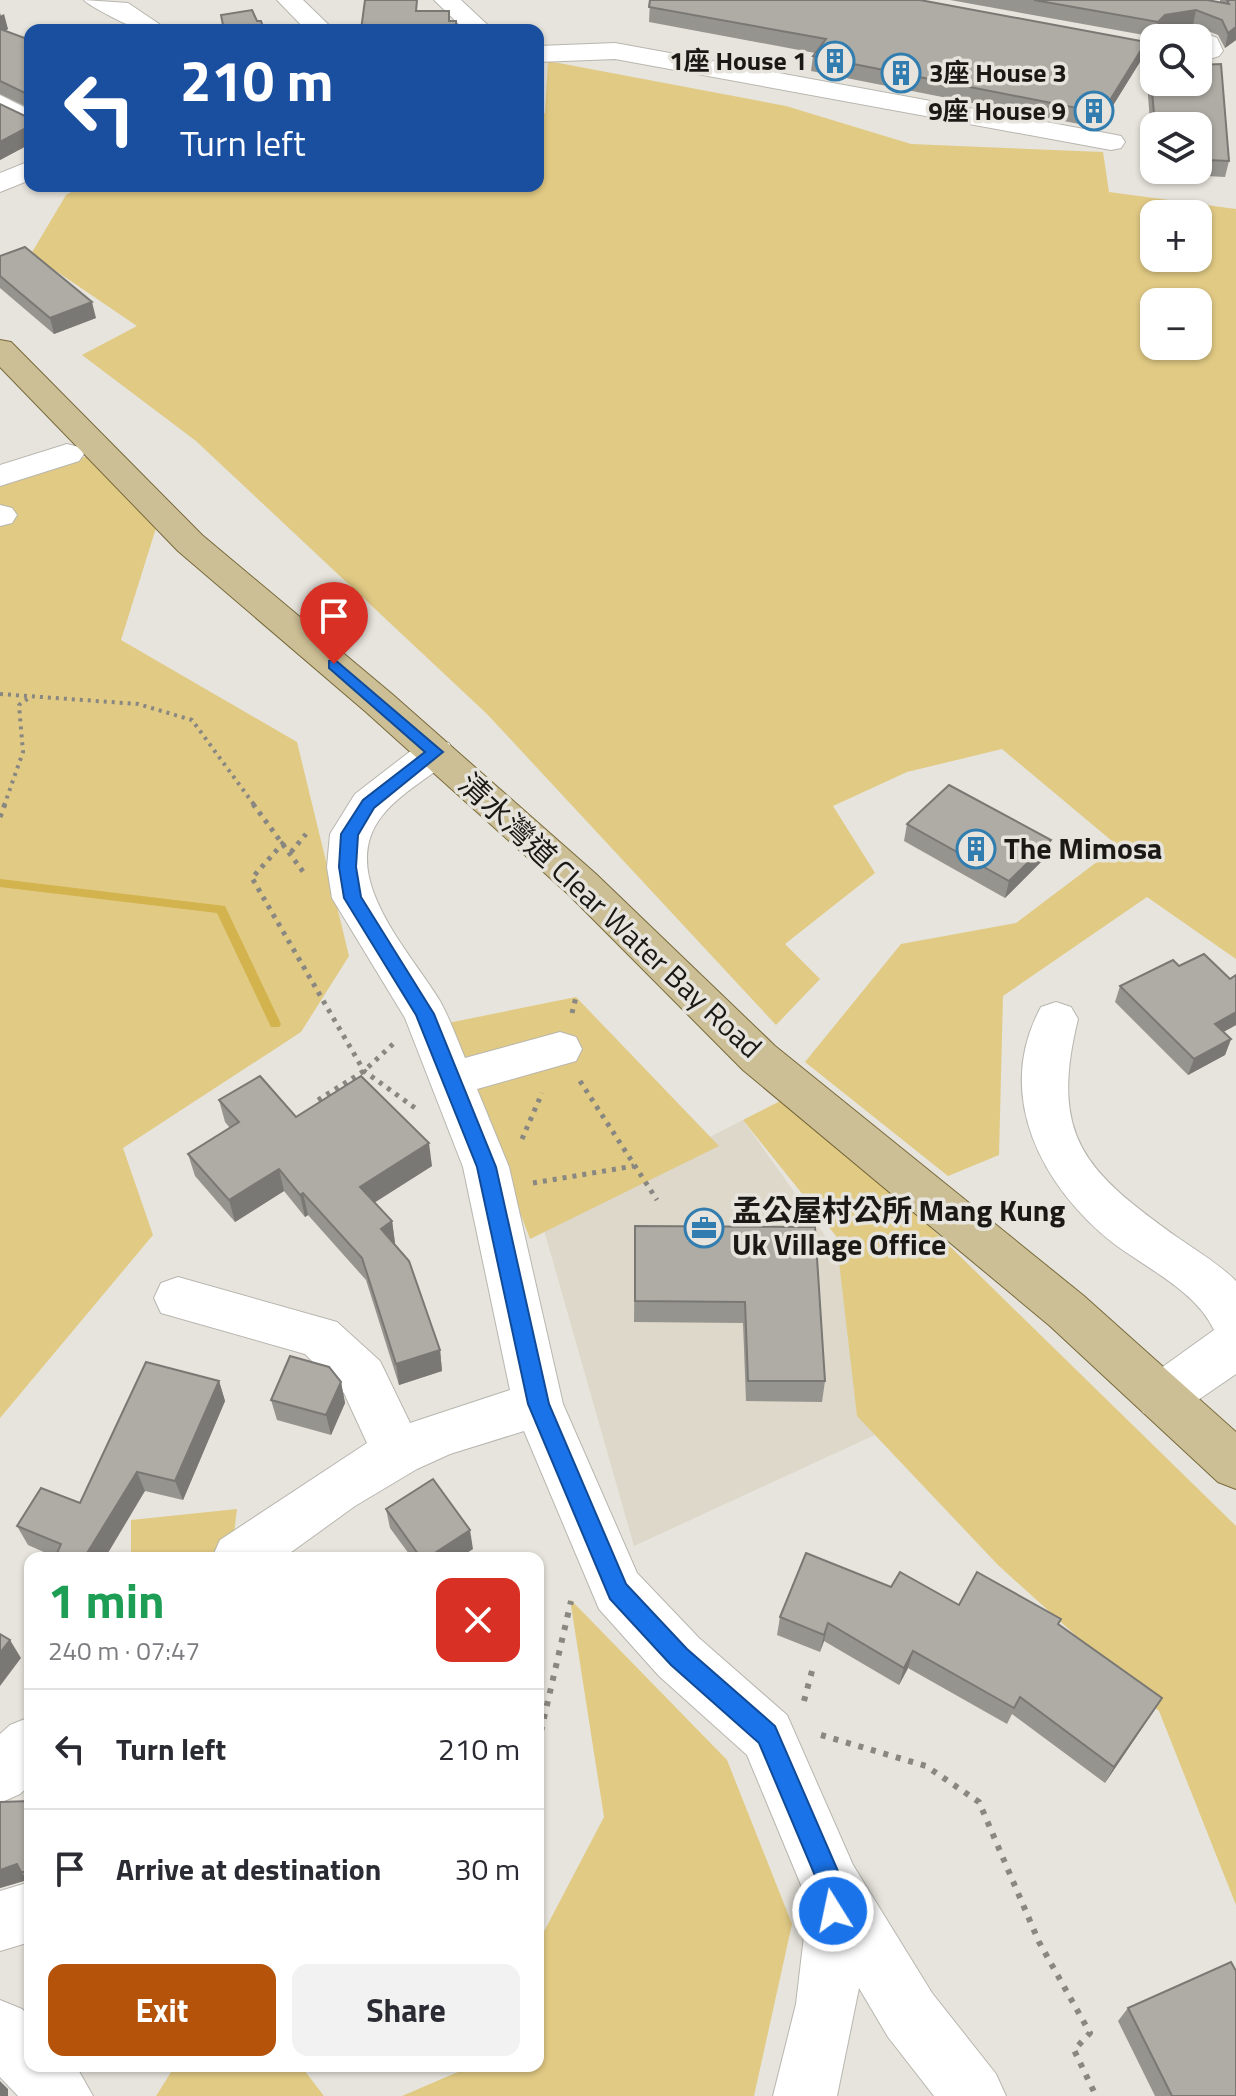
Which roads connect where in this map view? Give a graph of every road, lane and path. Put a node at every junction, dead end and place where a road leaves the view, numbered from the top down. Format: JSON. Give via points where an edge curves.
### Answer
{"nodes":[{"id":1,"x":96,"y":0,"type":"edge"},
{"id":2,"x":289,"y":0,"type":"edge"},
{"id":3,"x":446,"y":0,"type":"edge"},
{"id":4,"x":146,"y":24,"type":"edge"},
{"id":5,"x":315,"y":24,"type":"edge"},
{"id":6,"x":473,"y":24,"type":"edge"},
{"id":7,"x":544,"y":40,"type":"edge"},
{"id":8,"x":544,"y":54,"type":"edge"},
{"id":9,"x":754,"y":59,"type":"dead end"},
{"id":10,"x":0,"y":103,"type":"edge"},
{"id":11,"x":24,"y":117,"type":"edge"},
{"id":12,"x":1111,"y":142,"type":"dead end"},
{"id":13,"x":24,"y":172,"type":"edge"},
{"id":14,"x":0,"y":184,"type":"edge"},
{"id":15,"x":0,"y":349,"type":"edge"},
{"id":16,"x":67,"y":454,"type":"dead end"},
{"id":17,"x":0,"y":476,"type":"edge"},
{"id":18,"x":0,"y":694,"type":"edge"},
{"id":19,"x":31,"y":696,"type":"junction"},
{"id":20,"x":435,"y":752,"type":"junction"},
{"id":21,"x":0,"y":817,"type":"edge"},
{"id":22,"x":309,"y":830,"type":"dead end"},
{"id":23,"x":284,"y":842,"type":"junction"},
{"id":24,"x":291,"y":852,"type":"junction"},
{"id":25,"x":311,"y":886,"type":"dead end"},
{"id":26,"x":1056,"y":1019,"type":"dead end"},
{"id":27,"x":402,"y":1035,"type":"dead end"},
{"id":28,"x":560,"y":1049,"type":"junction"},
{"id":29,"x":364,"y":1071,"type":"junction"},
{"id":30,"x":451,"y":1079,"type":"junction"},
{"id":31,"x":318,"y":1100,"type":"edge"},
{"id":32,"x":634,"y":1166,"type":"junction"},
{"id":33,"x":497,"y":1188,"type":"junction"},
{"id":34,"x":657,"y":1200,"type":"dead end"},
{"id":35,"x":178,"y":1298,"type":"dead end"},
{"id":36,"x":1236,"y":1324,"type":"edge"},
{"id":37,"x":1236,"y":1338,"type":"edge"},
{"id":38,"x":1161,"y":1397,"type":"junction"},
{"id":39,"x":538,"y":1404,"type":"junction"},
{"id":40,"x":398,"y":1453,"type":"junction"},
{"id":41,"x":1236,"y":1465,"type":"edge"},
{"id":42,"x":248,"y":1552,"type":"edge"},
{"id":43,"x":572,"y":1597,"type":"dead end"},
{"id":44,"x":544,"y":1718,"type":"edge"},
{"id":45,"x":810,"y":1731,"type":"dead end"},
{"id":46,"x":24,"y":1751,"type":"edge"},
{"id":47,"x":0,"y":1774,"type":"edge"},
{"id":48,"x":831,"y":1885,"type":"junction"},
{"id":49,"x":24,"y":1914,"type":"edge"},
{"id":50,"x":0,"y":1921,"type":"edge"},
{"id":51,"x":0,"y":2031,"type":"edge"},
{"id":52,"x":24,"y":2056,"type":"edge"},
{"id":53,"x":39,"y":2072,"type":"edge"},
{"id":54,"x":61,"y":2096,"type":"edge"},
{"id":55,"x":805,"y":2096,"type":"edge"},
{"id":56,"x":974,"y":2096,"type":"edge"},
{"id":57,"x":1096,"y":2096,"type":"edge"}],
"edges":[{"from":1,"to":4,"type":"street"},
{"from":2,"to":5,"type":"street"},
{"from":3,"to":6,"type":"street"},
{"from":7,"to":9,"type":"street","via":[[636,38]]},
{"from":8,"to":12,"type":"street","via":[[602,49]]},
{"from":10,"to":11,"type":"street"},
{"from":13,"to":14,"type":"street"},
{"from":15,"to":20,"type":"main road","name":"清水灣道 Clear Water Bay Road","via":[[190,543]]},
{"from":16,"to":17,"type":"street"},
{"from":18,"to":19,"type":"path"},
{"from":19,"to":21,"type":"path","via":[[19,705],[23,752]]},
{"from":19,"to":23,"type":"path","via":[[138,704],[192,720]]},
{"from":20,"to":30,"type":"street","via":[[369,804],[350,834],[347,867],[353,898],[425,1014]]},
{"from":20,"to":38,"type":"main road","name":"清水灣道 Clear Water Bay Road","via":[[582,884],[770,1068],[1067,1311]]},
{"from":22,"to":24,"type":"path"},
{"from":23,"to":24,"type":"path"},
{"from":23,"to":29,"type":"path","via":[[252,878]]},
{"from":24,"to":25,"type":"path"},
{"from":26,"to":36,"type":"street","via":[[1044,1072],[1057,1152],[1096,1200],[1217,1293]]},
{"from":27,"to":29,"type":"path"},
{"from":28,"to":30,"type":"street"},
{"from":28,"to":32,"type":"path"},
{"from":28,"to":33,"type":"path"},
{"from":29,"to":31,"type":"path"},
{"from":30,"to":33,"type":"street"},
{"from":32,"to":33,"type":"path"},
{"from":32,"to":34,"type":"path"},
{"from":33,"to":39,"type":"street"},
{"from":35,"to":40,"type":"street","via":[[320,1337],[362,1377]]},
{"from":37,"to":38,"type":"street","via":[[1229,1351]]},
{"from":38,"to":41,"type":"main road","name":"清水灣道 Clear Water Bay Road"},
{"from":39,"to":40,"type":"street"},
{"from":39,"to":48,"type":"street","via":[[618,1591],[679,1657],[767,1735]]},
{"from":40,"to":42,"type":"street"},
{"from":43,"to":44,"type":"path"},
{"from":45,"to":57,"type":"path","via":[[926,1766],[979,1802],[1039,1942],[1090,2033],[1074,2050]]},
{"from":46,"to":47,"type":"street"},
{"from":48,"to":55,"type":"street","via":[[834,1936],[827,2004]]},
{"from":48,"to":56,"type":"street","via":[[910,2015]]},
{"from":49,"to":50,"type":"street"},
{"from":51,"to":52,"type":"street"},
{"from":53,"to":54,"type":"street"}]}
